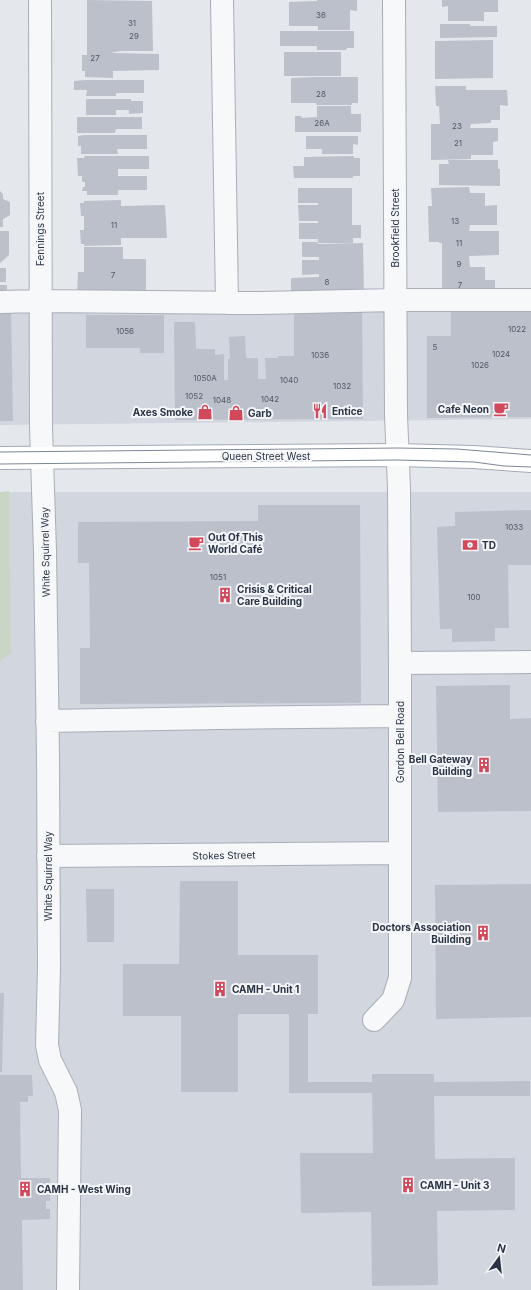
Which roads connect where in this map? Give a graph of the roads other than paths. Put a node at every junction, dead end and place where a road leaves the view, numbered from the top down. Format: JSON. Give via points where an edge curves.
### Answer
{"nodes":[{"id":1,"x":40,"y":0,"type":"edge"},
{"id":2,"x":222,"y":0,"type":"edge"},
{"id":3,"x":394,"y":0,"type":"edge"},
{"id":4,"x":395,"y":300,"type":"junction"},
{"id":5,"x":531,"y":300,"type":"edge"},
{"id":6,"x":40,"y":301,"type":"junction"},
{"id":7,"x":0,"y":302,"type":"edge"},
{"id":8,"x":227,"y":303,"type":"junction"},
{"id":9,"x":398,"y":455,"type":"junction"},
{"id":10,"x":0,"y":458,"type":"edge"},
{"id":11,"x":42,"y":458,"type":"junction"},
{"id":12,"x":531,"y":461,"type":"edge"},
{"id":13,"x":531,"y":662,"type":"edge"},
{"id":14,"x":400,"y":664,"type":"junction"},
{"id":15,"x":400,"y":716,"type":"junction"},
{"id":16,"x":47,"y":721,"type":"junction"},
{"id":17,"x":399,"y":853,"type":"junction"},
{"id":18,"x":48,"y":856,"type":"junction"},
{"id":19,"x":374,"y":1020,"type":"dead end"},
{"id":20,"x":68,"y":1290,"type":"edge"}],
"edges":[{"from":1,"to":6,"type":"street","name":"Fennings Street"},
{"from":2,"to":8,"type":"street"},
{"from":3,"to":4,"type":"street","name":"Brookfield Street"},
{"from":4,"to":5,"type":"street"},
{"from":4,"to":8,"type":"street"},
{"from":4,"to":9,"type":"street","name":"Brookfield Street"},
{"from":6,"to":7,"type":"street"},
{"from":6,"to":8,"type":"street"},
{"from":6,"to":11,"type":"street","name":"Fennings Street"},
{"from":9,"to":11,"type":"main road","name":"Queen Street West"},
{"from":9,"to":12,"type":"main road","name":"Queen Street West"},
{"from":9,"to":14,"type":"street","name":"Gordon Bell Road"},
{"from":10,"to":11,"type":"main road","name":"Queen Street West"},
{"from":11,"to":16,"type":"street","name":"White Squirrel Way"},
{"from":13,"to":14,"type":"street"},
{"from":14,"to":15,"type":"street","name":"Gordon Bell Road"},
{"from":15,"to":16,"type":"street"},
{"from":15,"to":17,"type":"street","name":"Gordon Bell Road"},
{"from":16,"to":18,"type":"street","name":"White Squirrel Way"},
{"from":17,"to":18,"type":"street","name":"Stokes Street"},
{"from":17,"to":19,"type":"street","name":"Gordon Bell Road","via":[[400,978],[393,1000]]},
{"from":18,"to":20,"type":"street","name":"White Squirrel Way","via":[[49,968],[46,1045],[50,1060],[66,1092],[70,1110]]}]}
